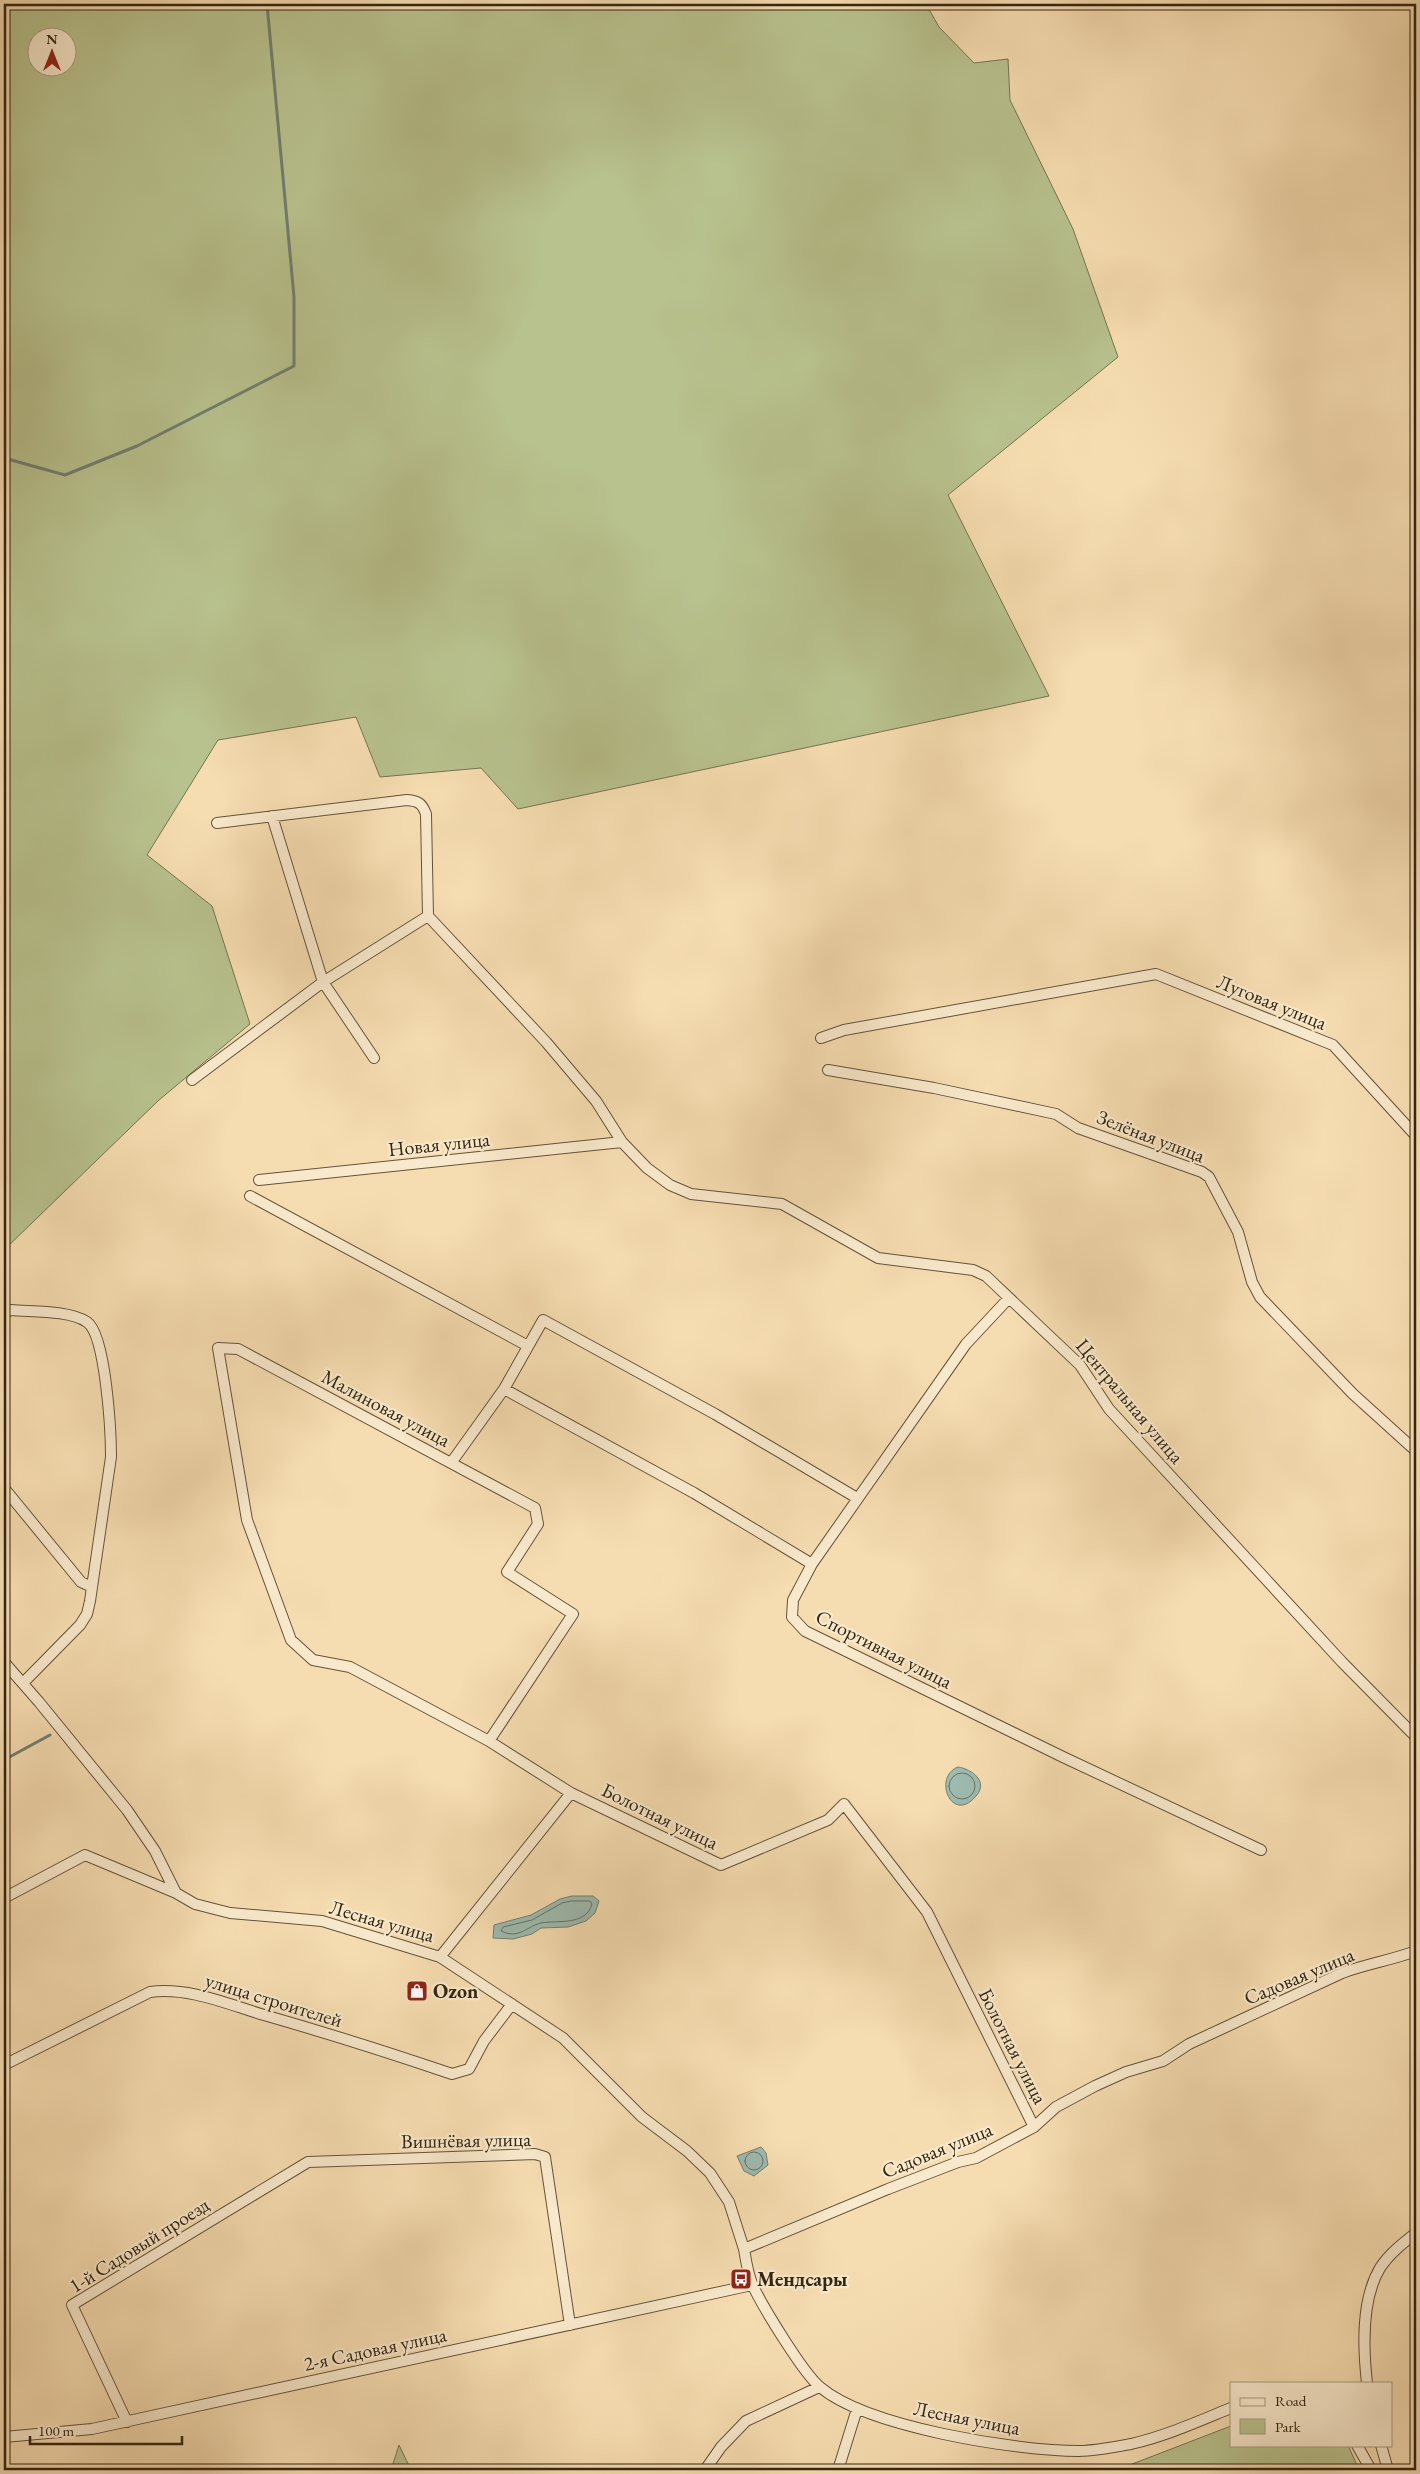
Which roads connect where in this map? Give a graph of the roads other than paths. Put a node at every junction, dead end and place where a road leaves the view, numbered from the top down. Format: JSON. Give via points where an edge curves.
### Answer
{"nodes":[{"id":1,"x":272,"y":816,"type":"junction"},
{"id":2,"x":217,"y":823,"type":"dead end"},
{"id":3,"x":428,"y":916,"type":"junction"},
{"id":4,"x":323,"y":982,"type":"junction"},
{"id":5,"x":821,"y":1038,"type":"dead end"},
{"id":6,"x":374,"y":1058,"type":"dead end"},
{"id":7,"x":828,"y":1070,"type":"dead end"},
{"id":8,"x":192,"y":1080,"type":"dead end"},
{"id":9,"x":1416,"y":1136,"type":"edge"},
{"id":10,"x":622,"y":1142,"type":"junction"},
{"id":11,"x":259,"y":1180,"type":"dead end"},
{"id":12,"x":250,"y":1196,"type":"dead end"},
{"id":13,"x":1009,"y":1298,"type":"junction"},
{"id":14,"x":4,"y":1313,"type":"edge"},
{"id":15,"x":528,"y":1346,"type":"junction"},
{"id":16,"x":504,"y":1389,"type":"junction"},
{"id":17,"x":1416,"y":1451,"type":"edge"},
{"id":18,"x":451,"y":1463,"type":"junction"},
{"id":19,"x":4,"y":1488,"type":"edge"},
{"id":20,"x":857,"y":1498,"type":"junction"},
{"id":21,"x":812,"y":1564,"type":"junction"},
{"id":22,"x":92,"y":1587,"type":"junction"},
{"id":23,"x":291,"y":1640,"type":"joint"},
{"id":24,"x":4,"y":1662,"type":"edge"},
{"id":25,"x":23,"y":1683,"type":"junction"},
{"id":26,"x":1416,"y":1737,"type":"edge"},
{"id":27,"x":489,"y":1741,"type":"junction"},
{"id":28,"x":572,"y":1793,"type":"junction"},
{"id":29,"x":1261,"y":1850,"type":"dead end"},
{"id":30,"x":176,"y":1893,"type":"junction"},
{"id":31,"x":4,"y":1898,"type":"edge"},
{"id":32,"x":1416,"y":1951,"type":"edge"},
{"id":33,"x":440,"y":1957,"type":"junction"},
{"id":34,"x":512,"y":2004,"type":"junction"},
{"id":35,"x":4,"y":2065,"type":"edge"},
{"id":36,"x":1034,"y":2127,"type":"junction"},
{"id":37,"x":308,"y":2162,"type":"joint"},
{"id":38,"x":1416,"y":2232,"type":"edge"},
{"id":39,"x":744,"y":2249,"type":"junction"},
{"id":40,"x":752,"y":2285,"type":"junction"},
{"id":41,"x":570,"y":2325,"type":"junction"},
{"id":42,"x":1367,"y":2382,"type":"edge"},
{"id":43,"x":819,"y":2387,"type":"junction"},
{"id":44,"x":1230,"y":2408,"type":"edge"},
{"id":45,"x":857,"y":2409,"type":"junction"},
{"id":46,"x":127,"y":2422,"type":"junction"},
{"id":47,"x":4,"y":2437,"type":"edge"},
{"id":48,"x":1359,"y":2446,"type":"edge"},
{"id":49,"x":1381,"y":2446,"type":"edge"},
{"id":50,"x":705,"y":2470,"type":"edge"},
{"id":51,"x":838,"y":2470,"type":"edge"},
{"id":52,"x":1371,"y":2470,"type":"edge"},
{"id":53,"x":1388,"y":2470,"type":"edge"}],
"edges":[{"from":1,"to":2,"type":"street"},
{"from":1,"to":3,"type":"street","via":[[416,801],[423,805],[426,814]]},
{"from":1,"to":4,"type":"street"},
{"from":3,"to":4,"type":"street"},
{"from":3,"to":10,"type":"street","name":"Центральная улица","via":[[546,1042],[596,1101]]},
{"from":4,"to":6,"type":"street"},
{"from":4,"to":8,"type":"street"},
{"from":5,"to":9,"type":"street","name":"Луговая улица","via":[[844,1030],[1156,974],[1333,1045]]},
{"from":7,"to":17,"type":"street","name":"Зелёная улица","via":[[1056,1114],[1078,1128],[1202,1172],[1209,1177],[1238,1232],[1252,1282],[1260,1297],[1353,1394]]},
{"from":10,"to":11,"type":"street","name":"Новая улица"},
{"from":10,"to":13,"type":"street","name":"Центральная улица","via":[[647,1168],[670,1185],[691,1194],[782,1204],[878,1258],[974,1270],[996,1284]]},
{"from":12,"to":15,"type":"street"},
{"from":13,"to":20,"type":"street","name":"Спортивная улица","via":[[966,1344]]},
{"from":13,"to":26,"type":"street","name":"Центральная улица","via":[[1080,1365],[1109,1409],[1342,1662]]},
{"from":14,"to":22,"type":"street","via":[[11,1310],[74,1315],[88,1322],[97,1336],[111,1433],[111,1457]]},
{"from":15,"to":16,"type":"street"},
{"from":15,"to":20,"type":"street","via":[[543,1320],[715,1414]]},
{"from":16,"to":18,"type":"street"},
{"from":16,"to":21,"type":"street","via":[[694,1493]]},
{"from":18,"to":23,"type":"street","name":"Малиновая улица","via":[[238,1348],[218,1348],[247,1520]]},
{"from":18,"to":27,"type":"street","name":"Малиновая улица","via":[[535,1508],[538,1524],[508,1572],[573,1614]]},
{"from":19,"to":22,"type":"street","via":[[81,1582]]},
{"from":20,"to":21,"type":"street","name":"Спортивная улица"},
{"from":21,"to":29,"type":"street","name":"Спортивная улица","via":[[792,1610],[796,1623],[806,1631]]},
{"from":22,"to":25,"type":"street","via":[[80,1625]]},
{"from":23,"to":27,"type":"street","name":"Болотная улица","via":[[313,1660],[350,1667]]},
{"from":24,"to":25,"type":"street"},
{"from":25,"to":30,"type":"street","via":[[127,1810]]},
{"from":27,"to":28,"type":"street","name":"Болотная улица"},
{"from":28,"to":33,"type":"street"},
{"from":28,"to":36,"type":"street","name":"Болотная улица","via":[[721,1865],[828,1820],[844,1804],[927,1912]]},
{"from":30,"to":31,"type":"street","name":"Лесная улица","via":[[85,1855]]},
{"from":30,"to":33,"type":"street","name":"Лесная улица","via":[[196,1904],[230,1913],[322,1921]]},
{"from":32,"to":36,"type":"street","name":"Садовая улица","via":[[1342,1973],[1188,2044],[1163,2061],[1095,2086],[1056,2108]]},
{"from":33,"to":34,"type":"street","name":"Лесная улица"},
{"from":34,"to":35,"type":"street","name":"улица строителей","via":[[484,2041],[469,2068],[452,2074],[272,2017],[170,1990],[150,1992]]},
{"from":34,"to":39,"type":"street","name":"Лесная улица","via":[[563,2038],[642,2117],[710,2173],[729,2202]]},
{"from":36,"to":39,"type":"street","name":"Садовая улица","via":[[976,2158],[888,2189]]},
{"from":37,"to":41,"type":"street","name":"Вишнёвая улица","via":[[536,2154],[545,2157]]},
{"from":37,"to":46,"type":"street","name":"1-й Садовый проезд","via":[[72,2305]]},
{"from":38,"to":42,"type":"street","via":[[1380,2267],[1370,2289]]},
{"from":39,"to":40,"type":"street"},
{"from":40,"to":41,"type":"street","name":"2-я Садовая улица"},
{"from":40,"to":43,"type":"street","name":"Лесная улица","via":[[795,2356]]},
{"from":41,"to":46,"type":"street","name":"2-я Садовая улица"},
{"from":43,"to":45,"type":"street","name":"Лесная улица"},
{"from":43,"to":50,"type":"street","via":[[746,2422],[721,2447]]},
{"from":44,"to":45,"type":"street","name":"Лесная улица","via":[[1131,2444],[1080,2451],[1017,2447],[897,2422]]},
{"from":45,"to":51,"type":"street"},
{"from":46,"to":47,"type":"street","name":"2-я Садовая улица","via":[[92,2429]]},
{"from":48,"to":52,"type":"street"},
{"from":49,"to":53,"type":"street"}]}
